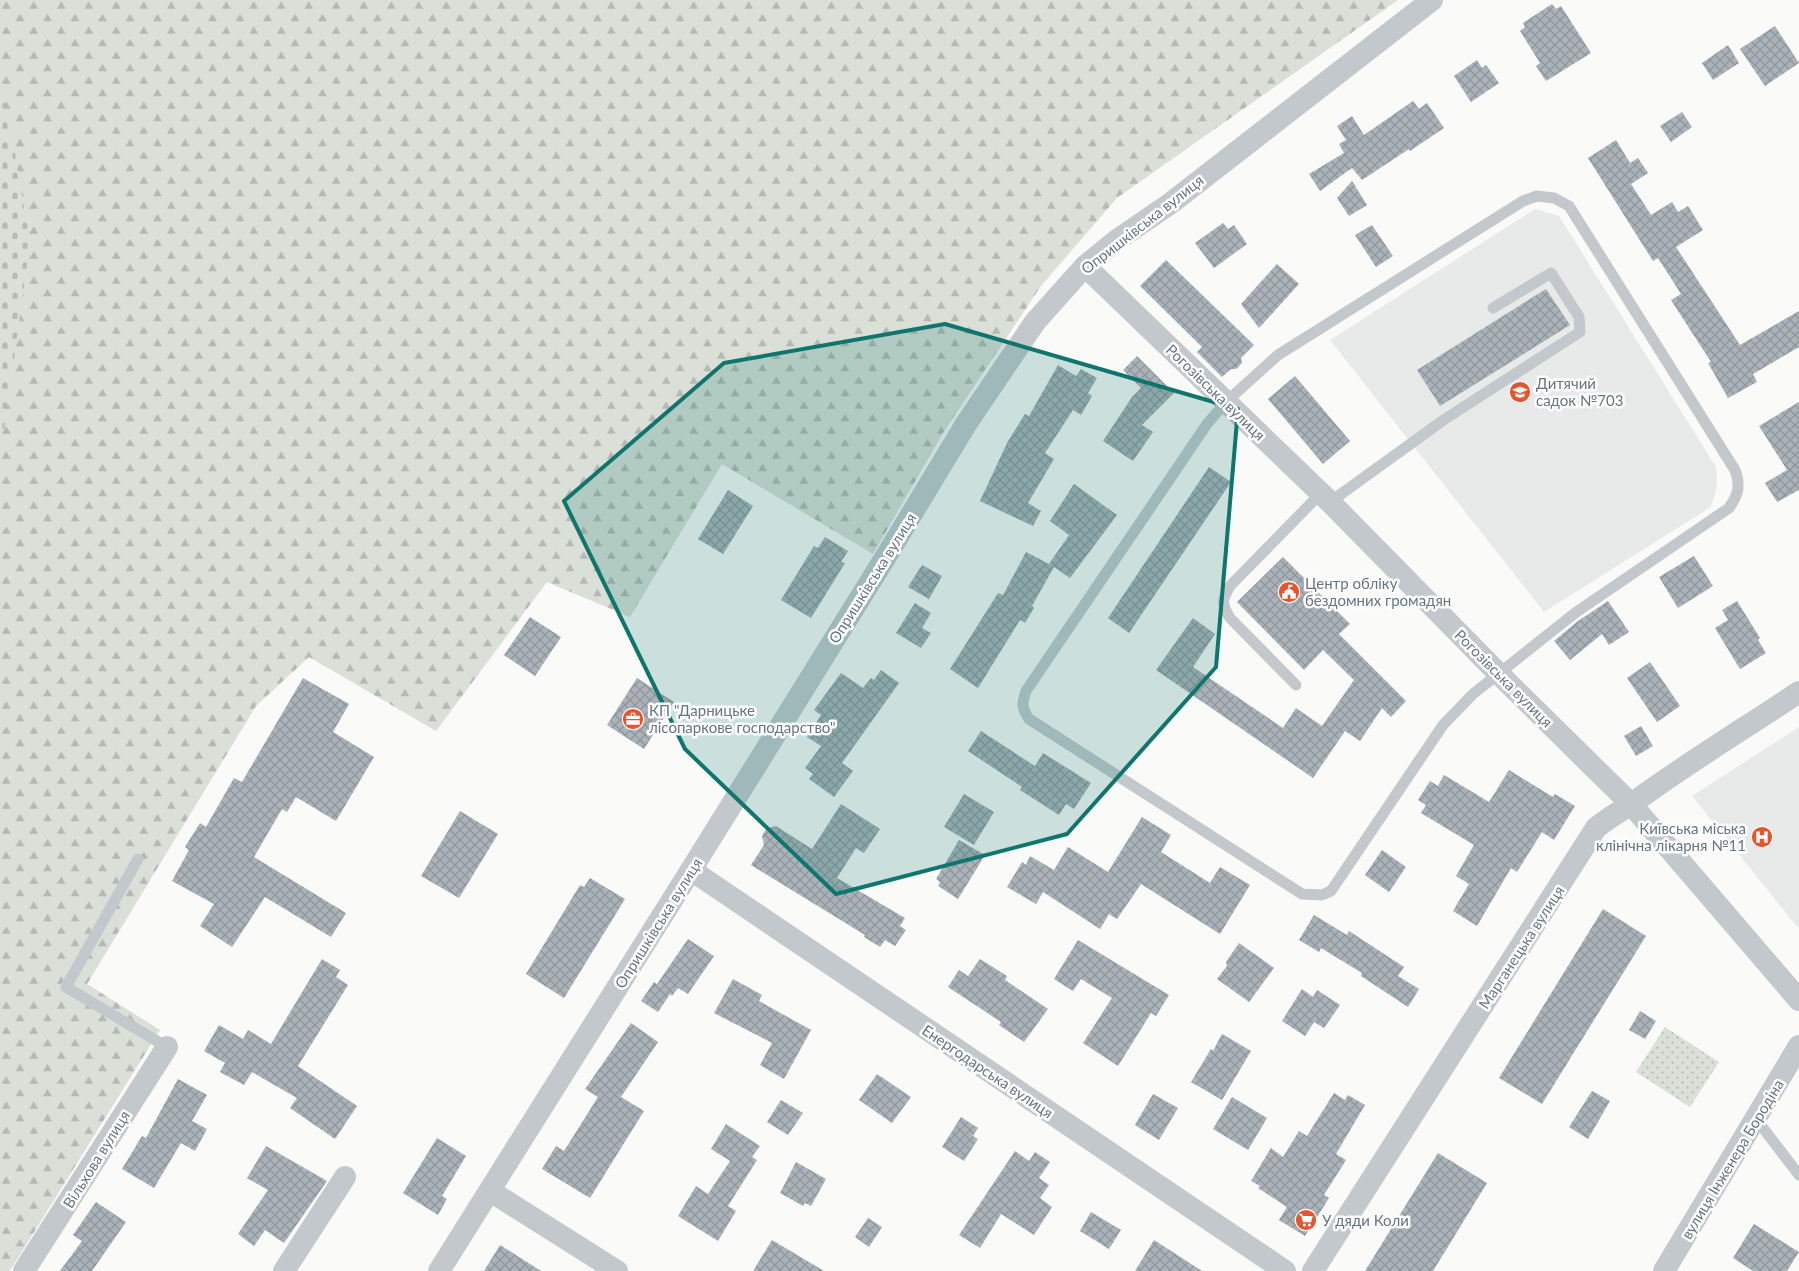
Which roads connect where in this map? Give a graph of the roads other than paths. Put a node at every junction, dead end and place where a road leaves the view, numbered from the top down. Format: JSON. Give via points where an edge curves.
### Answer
{"nodes":[{"id":1,"x":1432,"y":0,"type":"edge"},
{"id":2,"x":1085,"y":266,"type":"junction"},
{"id":3,"x":1493,"y":308,"type":"dead end"},
{"id":4,"x":1226,"y":402,"type":"junction"},
{"id":5,"x":1325,"y":498,"type":"junction"},
{"id":6,"x":1498,"y":673,"type":"junction"},
{"id":7,"x":1296,"y":685,"type":"dead end"},
{"id":8,"x":1799,"y":692,"type":"edge"},
{"id":9,"x":1631,"y":804,"type":"junction"},
{"id":10,"x":138,"y":859,"type":"dead end"},
{"id":11,"x":691,"y":870,"type":"junction"},
{"id":12,"x":1799,"y":1000,"type":"edge"},
{"id":13,"x":1799,"y":1046,"type":"edge"},
{"id":14,"x":167,"y":1047,"type":"joint"},
{"id":15,"x":1756,"y":1119,"type":"junction"},
{"id":16,"x":1799,"y":1175,"type":"edge"},
{"id":17,"x":345,"y":1177,"type":"dead end"},
{"id":18,"x":490,"y":1191,"type":"junction"},
{"id":19,"x":24,"y":1271,"type":"edge"},
{"id":20,"x":284,"y":1271,"type":"edge"},
{"id":21,"x":439,"y":1271,"type":"edge"},
{"id":22,"x":617,"y":1271,"type":"edge"},
{"id":23,"x":1285,"y":1271,"type":"edge"},
{"id":24,"x":1313,"y":1271,"type":"edge"},
{"id":25,"x":1664,"y":1271,"type":"edge"}],
"edges":[{"from":1,"to":2,"type":"street","name":"Опришківська вулиця"},
{"from":2,"to":4,"type":"street","name":"Рогозівська вулиця"},
{"from":2,"to":11,"type":"street","name":"Опришківська вулиця","via":[[1035,322],[966,424]]},
{"from":3,"to":5,"type":"lane","via":[[1552,273],[1579,317],[1580,332]]},
{"from":4,"to":5,"type":"street","name":"Рогозівська вулиця"},
{"from":4,"to":6,"type":"lane","via":[[1207,424],[1026,690],[1022,704],[1029,719],[1302,894],[1322,895],[1331,890],[1442,725]]},
{"from":4,"to":6,"type":"lane","via":[[1278,355],[1523,201],[1537,196],[1554,198],[1569,206],[1736,470],[1739,481],[1737,496],[1729,508],[1575,613]]},
{"from":5,"to":6,"type":"street","name":"Рогозівська вулиця"},
{"from":5,"to":7,"type":"lane","via":[[1230,586],[1223,598],[1230,618]]},
{"from":6,"to":9,"type":"street","name":"Рогозівська вулиця"},
{"from":8,"to":9,"type":"street","name":"Марганецька вулиця"},
{"from":9,"to":12,"type":"street","name":"Рогозівська вулиця"},
{"from":9,"to":24,"type":"street","name":"Марганецька вулиця","via":[[1596,828]]},
{"from":10,"to":14,"type":"lane","via":[[66,987]]},
{"from":11,"to":18,"type":"street","name":"Опришківська вулиця"},
{"from":11,"to":23,"type":"street","name":"Енергодарська вулиця"},
{"from":13,"to":15,"type":"street","name":"вулиця Інженера Бородіна"},
{"from":14,"to":19,"type":"street","name":"Вільхова вулиця"},
{"from":15,"to":16,"type":"lane"},
{"from":15,"to":25,"type":"street","name":"вулиця Інженера Бородіна"},
{"from":17,"to":20,"type":"street"},
{"from":18,"to":21,"type":"street","name":"Опришківська вулиця"},
{"from":18,"to":22,"type":"street"}]}
